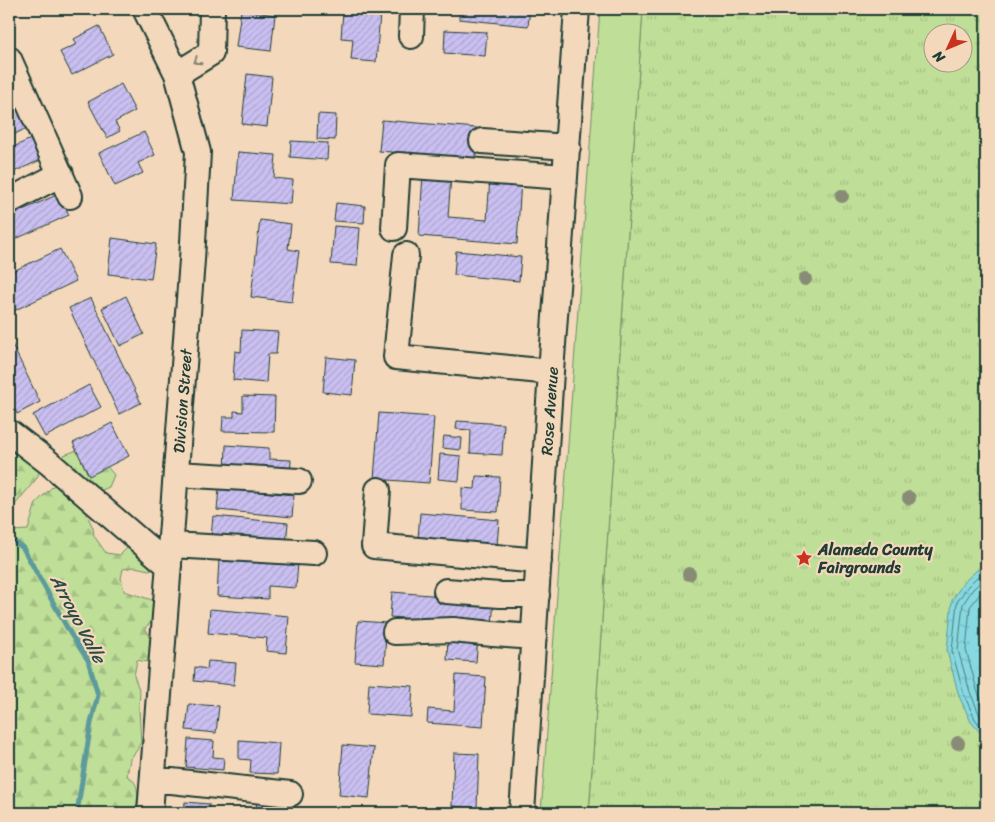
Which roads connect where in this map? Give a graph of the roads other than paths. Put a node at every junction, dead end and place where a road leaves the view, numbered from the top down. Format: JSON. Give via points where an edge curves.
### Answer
{"nodes":[{"id":1,"x":145,"y":9,"type":"edge"},
{"id":2,"x":212,"y":9,"type":"edge"},
{"id":3,"x":412,"y":9,"type":"edge"},
{"id":4,"x":577,"y":9,"type":"edge"},
{"id":5,"x":411,"y":36,"type":"dead end"},
{"id":6,"x":9,"y":59,"type":"edge"},
{"id":7,"x":177,"y":74,"type":"junction"},
{"id":8,"x":482,"y":141,"type":"dead end"},
{"id":9,"x":568,"y":147,"type":"junction"},
{"id":10,"x":61,"y":174,"type":"junction"},
{"id":11,"x":565,"y":177,"type":"junction"},
{"id":12,"x":70,"y":196,"type":"dead end"},
{"id":13,"x":9,"y":201,"type":"edge"},
{"id":14,"x":394,"y":228,"type":"dead end"},
{"id":15,"x":406,"y":255,"type":"dead end"},
{"id":16,"x":551,"y":372,"type":"junction"},
{"id":17,"x":9,"y":432,"type":"edge"},
{"id":18,"x":176,"y":474,"type":"junction"},
{"id":19,"x":299,"y":481,"type":"dead end"},
{"id":20,"x":378,"y":490,"type":"dead end"},
{"id":21,"x":314,"y":553,"type":"dead end"},
{"id":22,"x":170,"y":556,"type":"junction"},
{"id":23,"x":539,"y":561,"type":"junction"},
{"id":24,"x":446,"y":591,"type":"dead end"},
{"id":25,"x":536,"y":595,"type":"junction"},
{"id":26,"x":395,"y":632,"type":"dead end"},
{"id":27,"x":534,"y":637,"type":"junction"},
{"id":28,"x":153,"y":779,"type":"junction"},
{"id":29,"x":290,"y":794,"type":"dead end"},
{"id":30,"x":150,"y":813,"type":"edge"},
{"id":31,"x":522,"y":813,"type":"edge"}],
"edges":[{"from":1,"to":7,"type":"street","name":"Division Street"},
{"from":2,"to":7,"type":"street","one_way":true,"via":[[211,53]]},
{"from":3,"to":5,"type":"street"},
{"from":4,"to":9,"type":"street","name":"Rose Avenue"},
{"from":6,"to":10,"type":"street"},
{"from":7,"to":18,"type":"street","name":"Division Street","via":[[198,152]]},
{"from":8,"to":9,"type":"street"},
{"from":9,"to":11,"type":"street","name":"Rose Avenue"},
{"from":10,"to":12,"type":"street"},
{"from":10,"to":13,"type":"street"},
{"from":11,"to":14,"type":"street","via":[[398,165]]},
{"from":11,"to":16,"type":"street","name":"Rose Avenue"},
{"from":15,"to":16,"type":"street","via":[[396,357]]},
{"from":16,"to":23,"type":"street","name":"Rose Avenue"},
{"from":17,"to":22,"type":"street"},
{"from":18,"to":19,"type":"street"},
{"from":18,"to":22,"type":"street","name":"Division Street"},
{"from":20,"to":23,"type":"street","via":[[374,546]]},
{"from":21,"to":22,"type":"street"},
{"from":22,"to":28,"type":"street","name":"Division Street"},
{"from":23,"to":25,"type":"street","name":"Rose Avenue"},
{"from":24,"to":25,"type":"street"},
{"from":25,"to":27,"type":"street","name":"Rose Avenue"},
{"from":26,"to":27,"type":"street","via":[[453,630]]},
{"from":27,"to":31,"type":"street","name":"Rose Avenue"},
{"from":28,"to":29,"type":"street"},
{"from":28,"to":30,"type":"street","name":"Division Street"}]}
